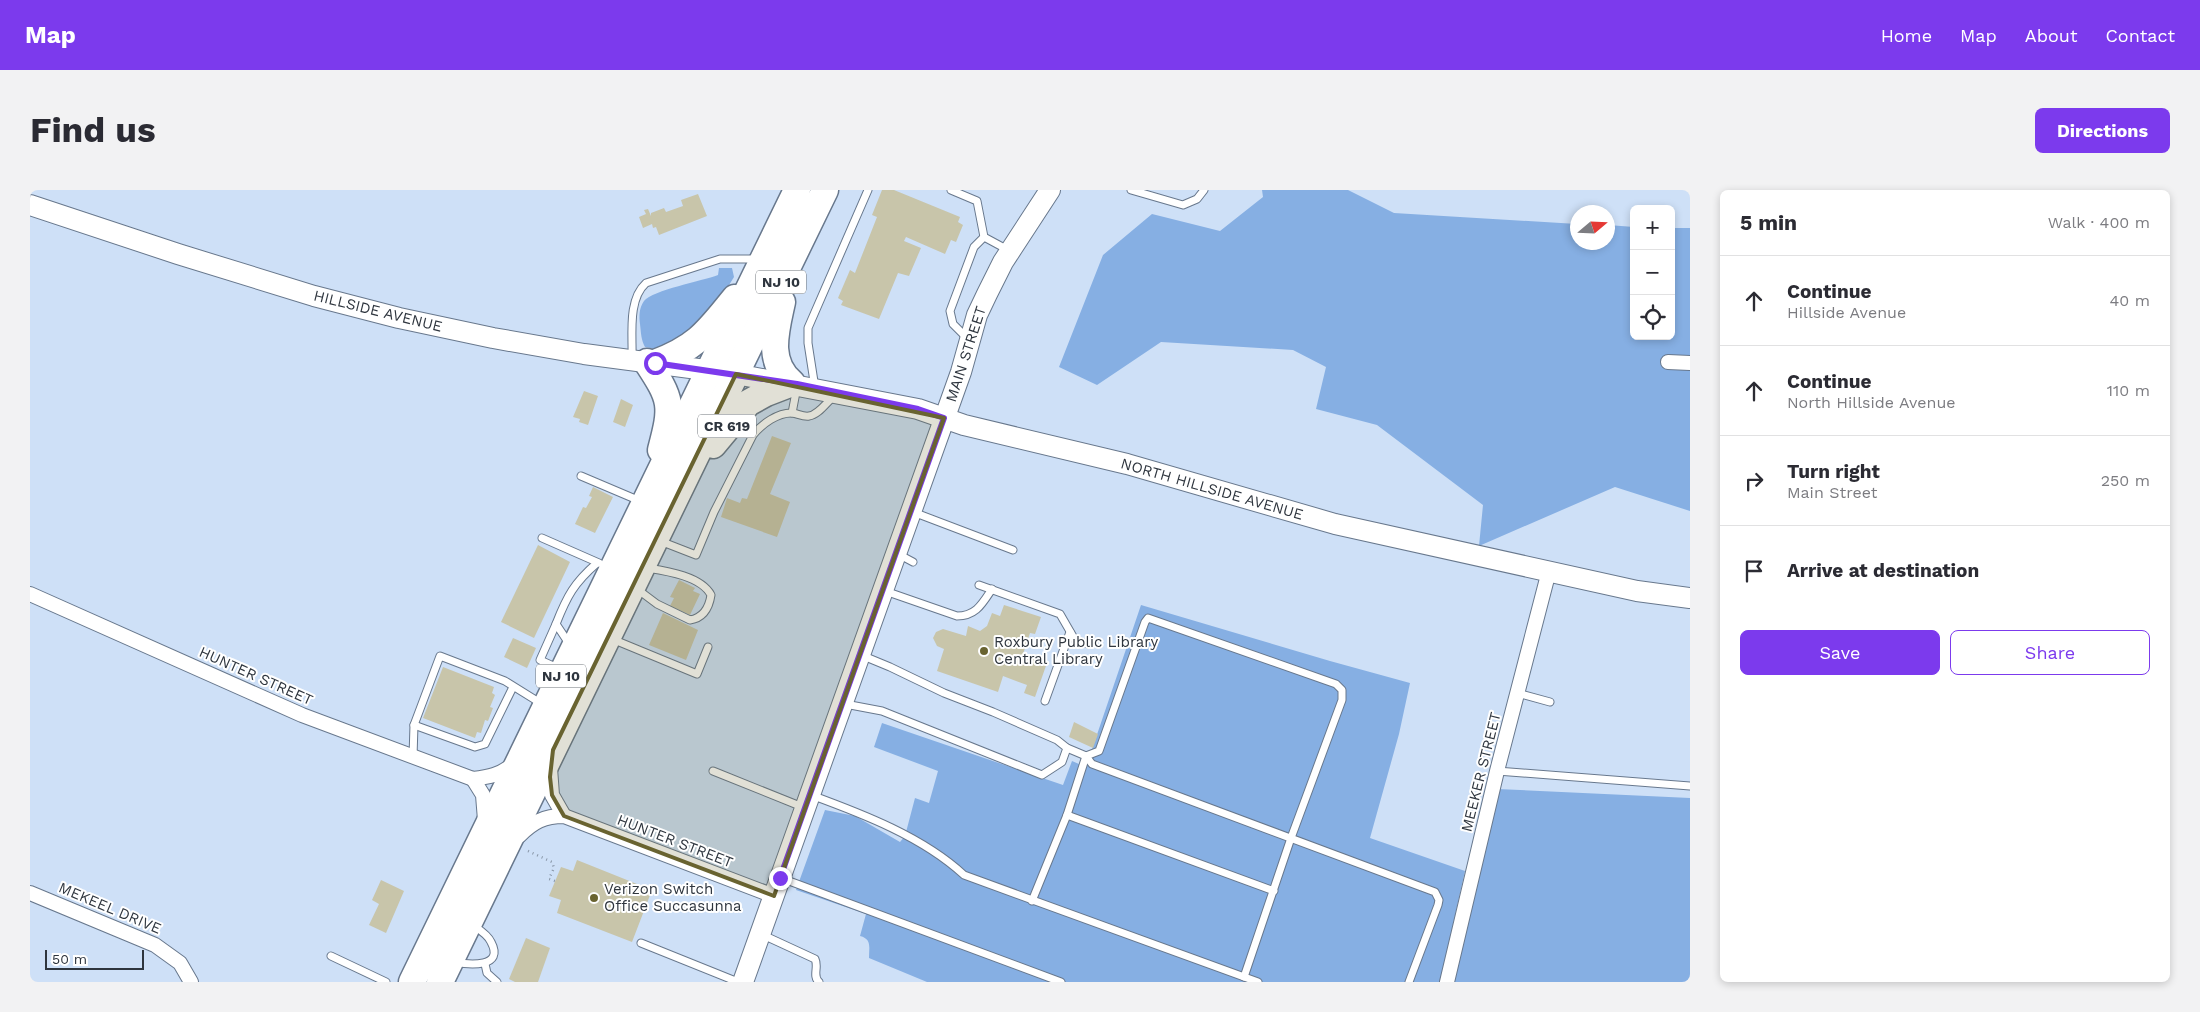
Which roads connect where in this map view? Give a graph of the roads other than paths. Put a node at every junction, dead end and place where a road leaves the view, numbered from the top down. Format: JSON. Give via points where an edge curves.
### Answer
{"nodes":[{"id":1,"x":797,"y":190,"type":"edge"},
{"id":2,"x":825,"y":190,"type":"edge"},
{"id":3,"x":868,"y":190,"type":"edge"},
{"id":4,"x":951,"y":190,"type":"edge"},
{"id":5,"x":1050,"y":190,"type":"edge"},
{"id":6,"x":1130,"y":190,"type":"edge"},
{"id":7,"x":1204,"y":190,"type":"edge"},
{"id":8,"x":30,"y":204,"type":"edge"},
{"id":9,"x":984,"y":237,"type":"junction"},
{"id":10,"x":1010,"y":251,"type":"junction"},
{"id":11,"x":771,"y":265,"type":"junction"},
{"id":12,"x":970,"y":341,"type":"junction"},
{"id":13,"x":645,"y":362,"type":"junction"},
{"id":14,"x":1668,"y":362,"type":"dead end"},
{"id":15,"x":1690,"y":363,"type":"edge"},
{"id":16,"x":724,"y":372,"type":"junction"},
{"id":17,"x":801,"y":385,"type":"junction"},
{"id":18,"x":837,"y":393,"type":"junction"},
{"id":19,"x":792,"y":413,"type":"junction"},
{"id":20,"x":944,"y":418,"type":"junction"},
{"id":21,"x":581,"y":476,"type":"dead end"},
{"id":22,"x":679,"y":490,"type":"junction"},
{"id":23,"x":646,"y":502,"type":"junction"},
{"id":24,"x":910,"y":511,"type":"junction"},
{"id":25,"x":542,"y":538,"type":"dead end"},
{"id":26,"x":655,"y":539,"type":"junction"},
{"id":27,"x":1014,"y":550,"type":"dead end"},
{"id":28,"x":896,"y":553,"type":"junction"},
{"id":29,"x":913,"y":562,"type":"dead end"},
{"id":30,"x":622,"y":569,"type":"junction"},
{"id":31,"x":1549,"y":571,"type":"junction"},
{"id":32,"x":979,"y":585,"type":"dead end"},
{"id":33,"x":992,"y":589,"type":"junction"},
{"id":34,"x":882,"y":590,"type":"junction"},
{"id":35,"x":30,"y":594,"type":"edge"},
{"id":36,"x":1690,"y":598,"type":"edge"},
{"id":37,"x":556,"y":624,"type":"junction"},
{"id":38,"x":1070,"y":632,"type":"junction"},
{"id":39,"x":607,"y":637,"type":"junction"},
{"id":40,"x":1088,"y":644,"type":"dead end"},
{"id":41,"x":708,"y":647,"type":"dead end"},
{"id":42,"x":860,"y":654,"type":"junction"},
{"id":43,"x":569,"y":661,"type":"junction"},
{"id":44,"x":513,"y":687,"type":"junction"},
{"id":45,"x":1517,"y":693,"type":"junction"},
{"id":46,"x":1045,"y":700,"type":"dead end"},
{"id":47,"x":1550,"y":702,"type":"dead end"},
{"id":48,"x":842,"y":703,"type":"junction"},
{"id":49,"x":547,"y":706,"type":"junction"},
{"id":50,"x":414,"y":725,"type":"junction"},
{"id":51,"x":1067,"y":748,"type":"junction"},
{"id":52,"x":554,"y":750,"type":"junction"},
{"id":53,"x":523,"y":755,"type":"junction"},
{"id":54,"x":1086,"y":756,"type":"junction"},
{"id":55,"x":413,"y":757,"type":"junction"},
{"id":56,"x":713,"y":771,"type":"dead end"},
{"id":57,"x":1497,"y":771,"type":"junction"},
{"id":58,"x":473,"y":779,"type":"junction"},
{"id":59,"x":1690,"y":786,"type":"edge"},
{"id":60,"x":808,"y":801,"type":"junction"},
{"id":61,"x":1066,"y":815,"type":"junction"},
{"id":62,"x":564,"y":816,"type":"junction"},
{"id":63,"x":1291,"y":838,"type":"junction"},
{"id":64,"x":506,"y":846,"type":"junction"},
{"id":65,"x":777,"y":887,"type":"junction"},
{"id":66,"x":1274,"y":892,"type":"junction"},
{"id":67,"x":30,"y":893,"type":"edge"},
{"id":68,"x":1032,"y":901,"type":"junction"},
{"id":69,"x":470,"y":921,"type":"junction"},
{"id":70,"x":760,"y":934,"type":"junction"},
{"id":71,"x":641,"y":942,"type":"dead end"},
{"id":72,"x":332,"y":956,"type":"dead end"},
{"id":73,"x":485,"y":964,"type":"junction"},
{"id":74,"x":445,"y":971,"type":"edge"},
{"id":75,"x":1244,"y":977,"type":"junction"},
{"id":76,"x":191,"y":982,"type":"edge"},
{"id":77,"x":385,"y":982,"type":"edge"},
{"id":78,"x":412,"y":982,"type":"edge"},
{"id":79,"x":498,"y":982,"type":"edge"},
{"id":80,"x":744,"y":982,"type":"edge"},
{"id":81,"x":819,"y":982,"type":"edge"},
{"id":82,"x":1061,"y":982,"type":"edge"},
{"id":83,"x":1258,"y":982,"type":"edge"},
{"id":84,"x":1409,"y":982,"type":"edge"},
{"id":85,"x":1447,"y":982,"type":"edge"}],
"edges":[{"from":1,"to":11,"type":"highway","number":"NJ 10"},
{"from":2,"to":11,"type":"highway","number":"NJ 10"},
{"from":3,"to":17,"type":"lane","via":[[808,328]]},
{"from":4,"to":9,"type":"lane","via":[[977,201]]},
{"from":5,"to":10,"type":"main road","name":"MAIN STREET"},
{"from":6,"to":7,"type":"lane","via":[[1183,205],[1197,199]]},
{"from":8,"to":13,"type":"main road","name":"HILLSIDE AVENUE","via":[[196,260],[399,318],[493,338]]},
{"from":9,"to":10,"type":"lane"},
{"from":9,"to":12,"type":"lane","via":[[974,247],[950,311],[953,324]]},
{"from":10,"to":12,"type":"main road","name":"MAIN STREET","via":[[987,294]]},
{"from":11,"to":13,"type":"highway","via":[[700,340],[681,352]]},
{"from":11,"to":13,"type":"lane","via":[[720,259],[646,283],[640,288],[635,301]]},
{"from":11,"to":16,"type":"highway","number":"NJ 10"},
{"from":11,"to":17,"type":"highway","via":[[774,345],[781,370]]},
{"from":12,"to":20,"type":"main road","name":"MAIN STREET"},
{"from":13,"to":16,"type":"main road","name":"HILLSIDE AVENUE"},
{"from":13,"to":23,"type":"highway","via":[[664,388],[669,408],[665,435]]},
{"from":14,"to":15,"type":"street"},
{"from":16,"to":17,"type":"main road","name":"NORTH HILLSIDE AVENUE"},
{"from":16,"to":22,"type":"highway","number":"NJ 10"},
{"from":16,"to":23,"type":"highway","number":"NJ 10"},
{"from":17,"to":18,"type":"main road","name":"NORTH HILLSIDE AVENUE"},
{"from":17,"to":19,"type":"lane"},
{"from":17,"to":22,"type":"highway","number":"CR 619","via":[[766,393],[748,403]]},
{"from":18,"to":19,"type":"lane","via":[[808,417]]},
{"from":18,"to":20,"type":"main road","name":"NORTH HILLSIDE AVENUE","via":[[918,409]]},
{"from":19,"to":26,"type":"lane","via":[[770,420],[753,435],[696,555]]},
{"from":20,"to":24,"type":"main road","name":"MAIN STREET"},
{"from":20,"to":31,"type":"main road","name":"NORTH HILLSIDE AVENUE","via":[[1127,464],[1334,524]]},
{"from":21,"to":23,"type":"lane"},
{"from":22,"to":26,"type":"highway","number":"NJ 10"},
{"from":23,"to":30,"type":"highway","number":"NJ 10"},
{"from":24,"to":27,"type":"lane"},
{"from":24,"to":28,"type":"main road","name":"MAIN STREET"},
{"from":25,"to":30,"type":"lane"},
{"from":26,"to":30,"type":"highway","number":"NJ 10"},
{"from":28,"to":29,"type":"lane"},
{"from":28,"to":34,"type":"main road","name":"MAIN STREET"},
{"from":30,"to":30,"type":"lane","via":[[674,573],[697,582],[711,595],[708,607],[698,618],[690,620],[657,604]]},
{"from":30,"to":37,"type":"lane","via":[[578,580]]},
{"from":30,"to":39,"type":"highway","number":"NJ 10"},
{"from":30,"to":43,"type":"highway","number":"NJ 10"},
{"from":31,"to":36,"type":"main road","name":"NORTH HILLSIDE AVENUE","via":[[1636,591]]},
{"from":31,"to":45,"type":"street","name":"MEEKER STREET"},
{"from":32,"to":33,"type":"lane"},
{"from":33,"to":34,"type":"lane","via":[[979,610],[966,616],[957,616]]},
{"from":33,"to":38,"type":"lane","via":[[1060,614]]},
{"from":34,"to":42,"type":"main road","name":"MAIN STREET"},
{"from":35,"to":55,"type":"street","name":"HUNTER STREET","via":[[302,715]]},
{"from":37,"to":43,"type":"lane"},
{"from":37,"to":43,"type":"lane","via":[[540,660]]},
{"from":38,"to":40,"type":"lane","via":[[1074,640]]},
{"from":38,"to":46,"type":"lane"},
{"from":39,"to":41,"type":"lane","via":[[697,674]]},
{"from":39,"to":52,"type":"highway","number":"NJ 10"},
{"from":42,"to":48,"type":"main road","name":"MAIN STREET"},
{"from":42,"to":51,"type":"lane","via":[[944,694],[1057,740]]},
{"from":43,"to":49,"type":"highway","number":"NJ 10"},
{"from":44,"to":49,"type":"lane"},
{"from":44,"to":50,"type":"lane","via":[[485,744],[475,747]]},
{"from":44,"to":50,"type":"lane","via":[[440,656]]},
{"from":45,"to":47,"type":"lane"},
{"from":45,"to":57,"type":"street","name":"MEEKER STREET"},
{"from":48,"to":51,"type":"lane","via":[[882,711],[1042,775],[1062,762]]},
{"from":48,"to":60,"type":"main road","name":"MAIN STREET"},
{"from":49,"to":53,"type":"highway","number":"NJ 10"},
{"from":50,"to":55,"type":"lane"},
{"from":51,"to":54,"type":"lane"},
{"from":52,"to":62,"type":"street","via":[[550,777],[552,796]]},
{"from":52,"to":64,"type":"highway","number":"NJ 10"},
{"from":53,"to":58,"type":"street","via":[[501,773]]},
{"from":53,"to":64,"type":"highway","number":"NJ 10"},
{"from":54,"to":61,"type":"lane"},
{"from":54,"to":63,"type":"lane","via":[[1092,764]]},
{"from":54,"to":63,"type":"lane","via":[[1099,751],[1148,618],[1336,684],[1342,690],[1342,700]]},
{"from":55,"to":58,"type":"street","name":"HUNTER STREET"},
{"from":56,"to":60,"type":"lane"},
{"from":57,"to":59,"type":"lane"},
{"from":57,"to":85,"type":"street","name":"MEEKER STREET"},
{"from":58,"to":64,"type":"street"},
{"from":60,"to":65,"type":"main road","name":"MAIN STREET"},
{"from":60,"to":68,"type":"lane","via":[[855,811],[938,853],[964,875]]},
{"from":61,"to":66,"type":"lane"},
{"from":61,"to":68,"type":"lane"},
{"from":62,"to":64,"type":"street","name":"HUNTER STREET","via":[[549,816],[534,822]]},
{"from":62,"to":65,"type":"street","name":"HUNTER STREET"},
{"from":63,"to":66,"type":"lane"},
{"from":63,"to":84,"type":"lane","via":[[1435,892],[1438,905]]},
{"from":64,"to":69,"type":"highway","number":"NJ 10"},
{"from":64,"to":78,"type":"highway","number":"NJ 10"},
{"from":65,"to":70,"type":"main road","name":"MAIN STREET"},
{"from":65,"to":82,"type":"lane"},
{"from":66,"to":75,"type":"lane"},
{"from":67,"to":76,"type":"street","name":"MEKEEL DRIVE","via":[[155,945],[180,963]]},
{"from":68,"to":75,"type":"lane"},
{"from":69,"to":73,"type":"lane","via":[[491,942],[494,952]]},
{"from":69,"to":74,"type":"highway","number":"NJ 10"},
{"from":70,"to":80,"type":"main road","name":"MAIN STREET"},
{"from":70,"to":81,"type":"lane","via":[[815,959]]},
{"from":71,"to":80,"type":"lane"},
{"from":72,"to":77,"type":"lane"},
{"from":73,"to":74,"type":"lane","via":[[465,964]]},
{"from":73,"to":79,"type":"lane","via":[[486,973]]},
{"from":75,"to":83,"type":"lane"}]}
